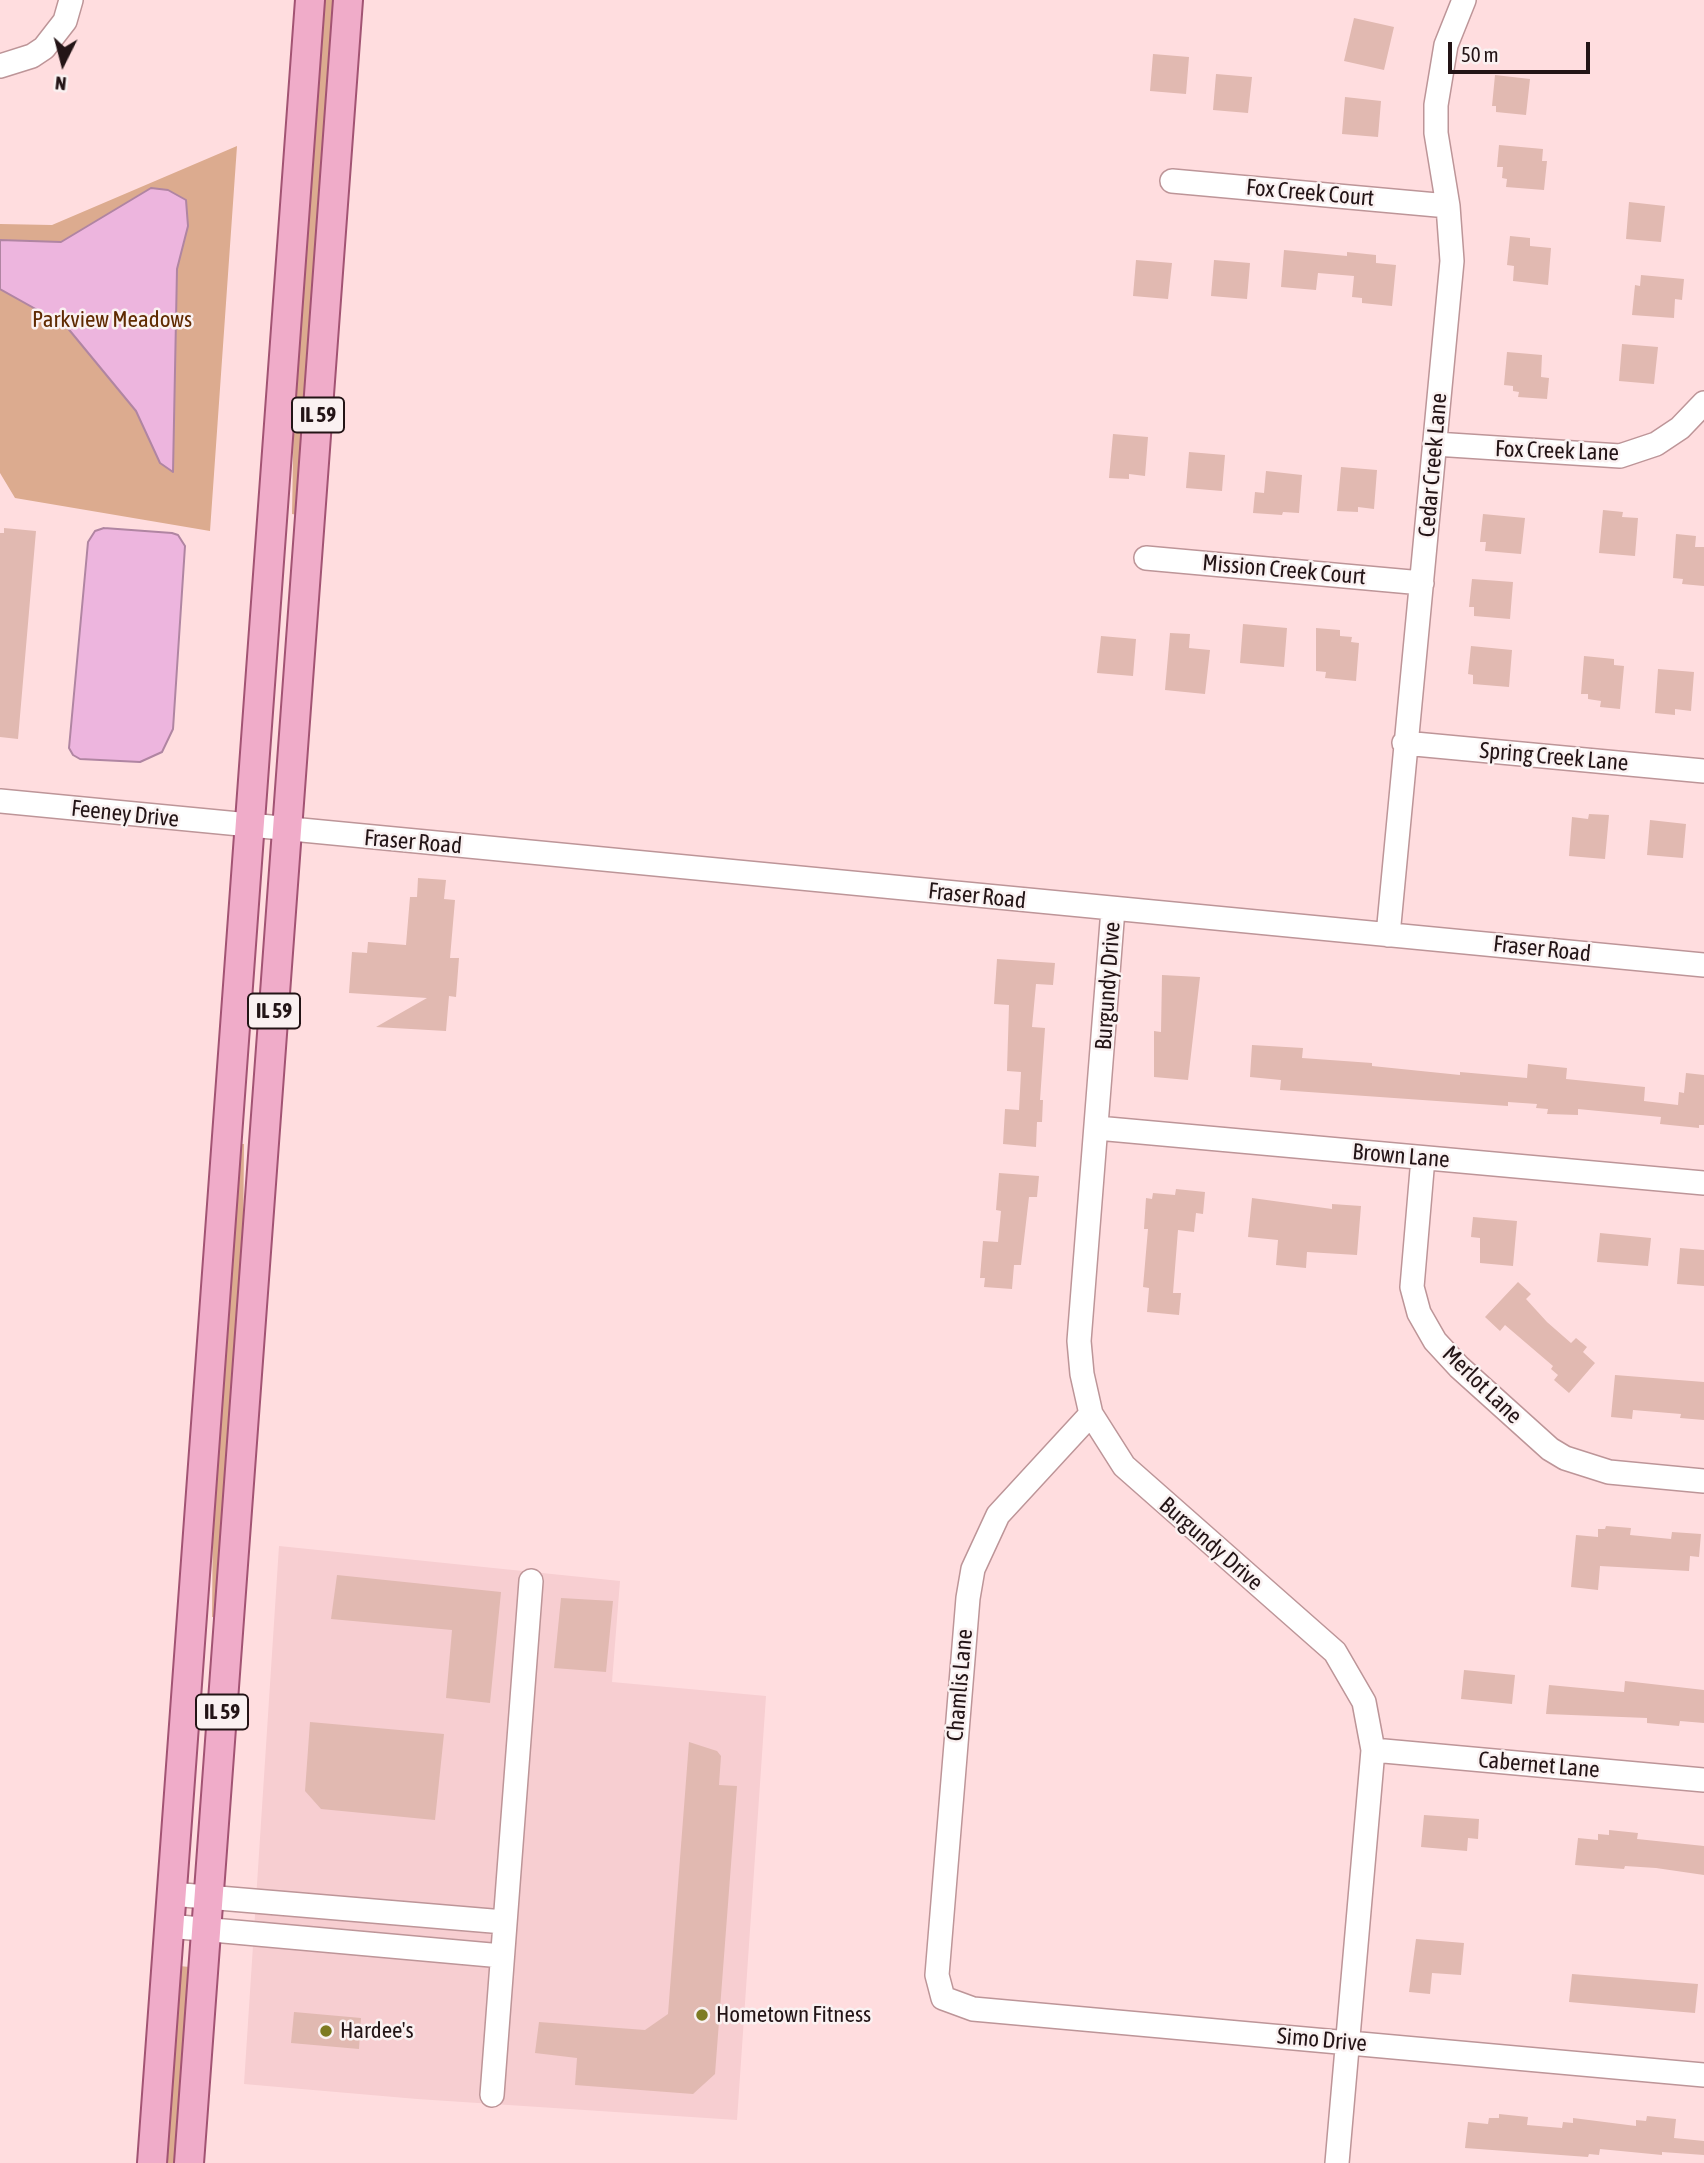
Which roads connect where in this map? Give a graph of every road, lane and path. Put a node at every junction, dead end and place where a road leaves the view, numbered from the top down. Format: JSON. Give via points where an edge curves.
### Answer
{"nodes":[{"id":1,"x":71,"y":0,"type":"edge"},
{"id":2,"x":310,"y":0,"type":"edge"},
{"id":3,"x":348,"y":0,"type":"edge"},
{"id":4,"x":1464,"y":0,"type":"edge"},
{"id":5,"x":0,"y":66,"type":"edge"},
{"id":6,"x":1171,"y":181,"type":"dead end"},
{"id":7,"x":1448,"y":206,"type":"junction"},
{"id":8,"x":1704,"y":402,"type":"edge"},
{"id":9,"x":1435,"y":444,"type":"junction"},
{"id":10,"x":1146,"y":558,"type":"dead end"},
{"id":11,"x":1422,"y":583,"type":"junction"},
{"id":12,"x":1404,"y":743,"type":"junction"},
{"id":13,"x":1704,"y":771,"type":"edge"},
{"id":14,"x":0,"y":802,"type":"edge"},
{"id":15,"x":250,"y":826,"type":"junction"},
{"id":16,"x":288,"y":830,"type":"junction"},
{"id":17,"x":1113,"y":909,"type":"junction"},
{"id":18,"x":1388,"y":935,"type":"junction"},
{"id":19,"x":1704,"y":965,"type":"edge"},
{"id":20,"x":1097,"y":1128,"type":"junction"},
{"id":21,"x":1423,"y":1158,"type":"junction"},
{"id":22,"x":1704,"y":1183,"type":"edge"},
{"id":23,"x":1091,"y":1413,"type":"junction"},
{"id":24,"x":1704,"y":1481,"type":"edge"},
{"id":25,"x":531,"y":1581,"type":"dead end"},
{"id":26,"x":1373,"y":1750,"type":"junction"},
{"id":27,"x":1704,"y":1780,"type":"edge"},
{"id":28,"x":171,"y":1894,"type":"junction"},
{"id":29,"x":209,"y":1898,"type":"junction"},
{"id":30,"x":504,"y":1922,"type":"junction"},
{"id":31,"x":168,"y":1926,"type":"junction"},
{"id":32,"x":207,"y":1930,"type":"junction"},
{"id":33,"x":502,"y":1956,"type":"junction"},
{"id":34,"x":943,"y":1998,"type":"joint"},
{"id":35,"x":1348,"y":2042,"type":"junction"},
{"id":36,"x":1704,"y":2075,"type":"edge"},
{"id":37,"x":492,"y":2095,"type":"dead end"},
{"id":38,"x":152,"y":2163,"type":"edge"},
{"id":39,"x":190,"y":2163,"type":"edge"},
{"id":40,"x":1337,"y":2163,"type":"edge"}],
"edges":[{"from":1,"to":5,"type":"street","via":[[65,21],[44,48],[32,57]]},
{"from":2,"to":15,"type":"main road","number":"IL 59"},
{"from":3,"to":16,"type":"main road","number":"IL 59"},
{"from":4,"to":7,"type":"street","name":"Cedar Creek Lane","via":[[1446,45],[1436,105]]},
{"from":6,"to":7,"type":"street","name":"Fox Creek Court"},
{"from":7,"to":9,"type":"street","name":"Cedar Creek Lane","via":[[1452,261]]},
{"from":8,"to":9,"type":"street","name":"Fox Creek Lane","via":[[1681,428],[1656,444],[1620,456]]},
{"from":9,"to":11,"type":"street","name":"Cedar Creek Lane"},
{"from":10,"to":11,"type":"street","name":"Mission Creek Court"},
{"from":11,"to":12,"type":"street","name":"Cedar Creek Lane"},
{"from":12,"to":13,"type":"street","name":"Spring Creek Lane"},
{"from":12,"to":18,"type":"street","name":"Cedar Creek Lane"},
{"from":14,"to":15,"type":"street","name":"Feeney Drive"},
{"from":15,"to":16,"type":"street","name":"Fraser Road"},
{"from":15,"to":28,"type":"main road","number":"IL 59"},
{"from":16,"to":17,"type":"street","name":"Fraser Road"},
{"from":16,"to":29,"type":"main road","number":"IL 59"},
{"from":17,"to":18,"type":"street","name":"Fraser Road"},
{"from":17,"to":20,"type":"street","name":"Burgundy Drive"},
{"from":18,"to":19,"type":"street","name":"Fraser Road"},
{"from":20,"to":21,"type":"street","name":"Brown Lane"},
{"from":20,"to":23,"type":"street","name":"Burgundy Drive","via":[[1079,1340]]},
{"from":21,"to":22,"type":"street","name":"Brown Lane"},
{"from":21,"to":24,"type":"street","name":"Merlot Lane","via":[[1412,1287],[1419,1312],[1435,1340],[1479,1386],[1565,1458],[1609,1472]]},
{"from":23,"to":26,"type":"street","name":"Burgundy Drive","via":[[1124,1465],[1335,1652],[1364,1702]]},
{"from":23,"to":34,"type":"street","name":"Chamlis Lane","via":[[999,1515],[973,1569],[937,1975]]},
{"from":25,"to":30,"type":"street"},
{"from":26,"to":27,"type":"street","name":"Cabernet Lane"},
{"from":26,"to":35,"type":"street","name":"Burgundy Drive"},
{"from":28,"to":29,"type":"street"},
{"from":28,"to":31,"type":"main road","number":"IL 59"},
{"from":29,"to":30,"type":"street"},
{"from":29,"to":32,"type":"main road","number":"IL 59"},
{"from":30,"to":33,"type":"street"},
{"from":31,"to":32,"type":"street"},
{"from":31,"to":38,"type":"main road","number":"IL 59"},
{"from":32,"to":33,"type":"street"},
{"from":32,"to":39,"type":"main road","number":"IL 59"},
{"from":33,"to":37,"type":"street"},
{"from":34,"to":35,"type":"street","name":"Simo Drive","via":[[972,2008]]},
{"from":35,"to":36,"type":"street","name":"Simo Drive"},
{"from":35,"to":40,"type":"street","name":"Burgundy Drive"}]}
